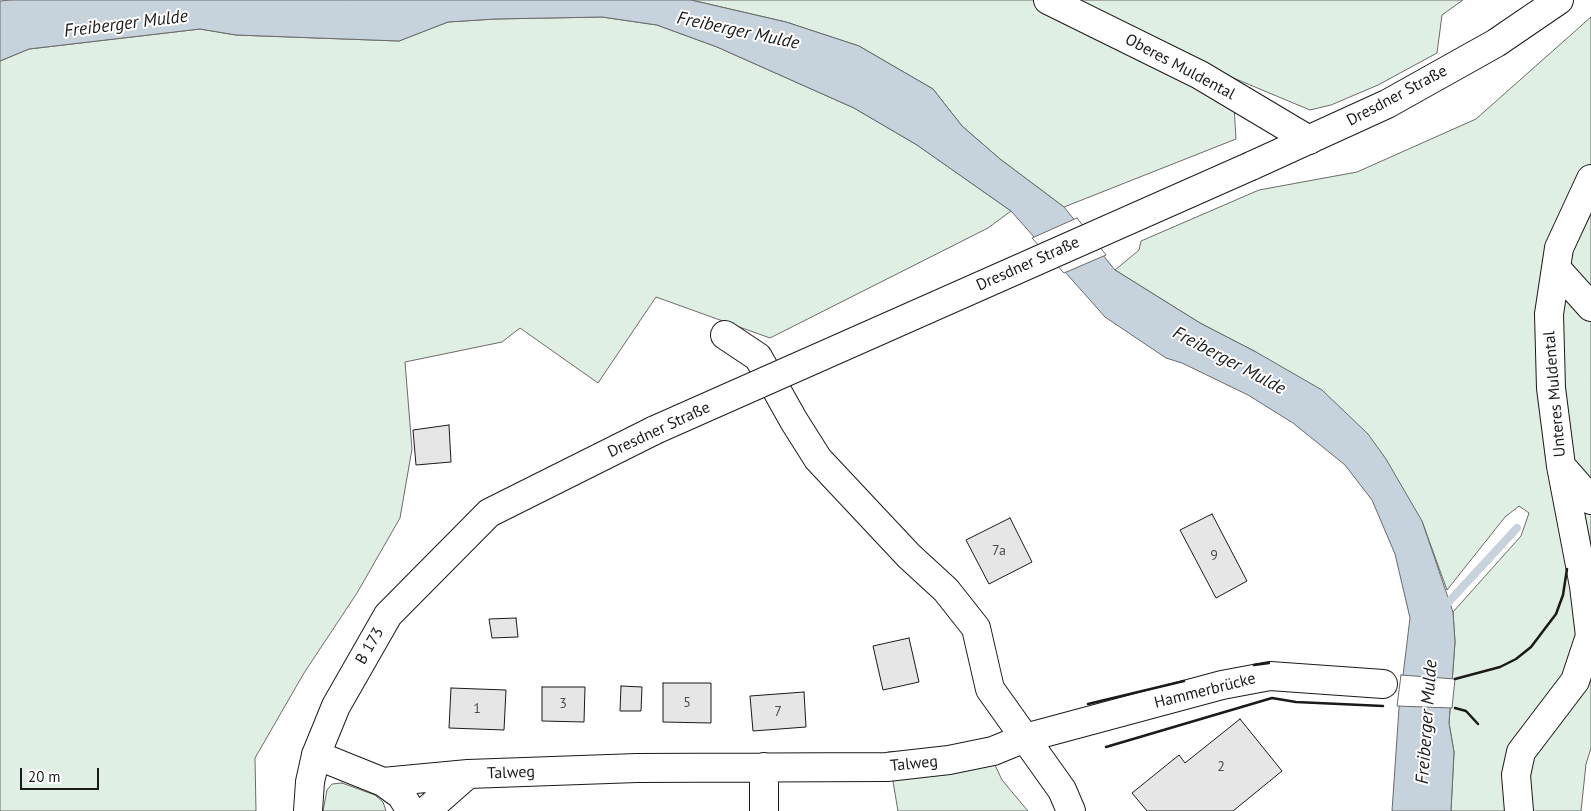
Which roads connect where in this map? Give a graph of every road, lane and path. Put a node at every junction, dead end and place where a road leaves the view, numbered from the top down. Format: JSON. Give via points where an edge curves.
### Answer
{"nodes":[{"id":1,"x":1048,"y":0,"type":"edge"},
{"id":2,"x":1559,"y":0,"type":"edge"},
{"id":3,"x":1309,"y":140,"type":"junction"},
{"id":4,"x":1591,"y":179,"type":"edge"},
{"id":5,"x":1556,"y":268,"type":"junction"},
{"id":6,"x":1591,"y":307,"type":"edge"},
{"id":7,"x":725,"y":335,"type":"dead end"},
{"id":8,"x":1561,"y":466,"type":"junction"},
{"id":9,"x":1591,"y":500,"type":"edge"},
{"id":10,"x":489,"y":513,"type":"joint"},
{"id":11,"x":1383,"y":684,"type":"dead end"},
{"id":12,"x":1059,"y":729,"type":"joint"},
{"id":13,"x":1025,"y":738,"type":"junction"},
{"id":14,"x":316,"y":756,"type":"junction"},
{"id":15,"x":764,"y":767,"type":"junction"},
{"id":16,"x":468,"y":774,"type":"junction"},
{"id":17,"x":383,"y":782,"type":"junction"},
{"id":18,"x":308,"y":811,"type":"edge"},
{"id":19,"x":411,"y":811,"type":"edge"},
{"id":20,"x":426,"y":811,"type":"edge"},
{"id":21,"x":764,"y":811,"type":"edge"},
{"id":22,"x":1071,"y":811,"type":"edge"},
{"id":23,"x":1519,"y":811,"type":"edge"}],
"edges":[{"from":1,"to":3,"type":"street","name":"Oberes Muldental","via":[[1200,75]]},
{"from":2,"to":3,"type":"street","name":"Dresdner Straße","number":"B 173","via":[[1496,43],[1395,99]]},
{"from":3,"to":10,"type":"street","name":"Dresdner Straße","number":"B 173","bridge":true,"via":[[655,430]]},
{"from":4,"to":5,"type":"street","name":"Unteres Muldental","via":[[1559,248]]},
{"from":5,"to":6,"type":"street"},
{"from":5,"to":8,"type":"street","name":"Unteres Muldental","via":[[1548,314],[1551,388]]},
{"from":7,"to":13,"type":"street","via":[[758,357],[818,459],[909,556],[946,590],[976,628],[990,689]]},
{"from":8,"to":9,"type":"street","name":"Unteres Muldental"},
{"from":8,"to":23,"type":"street","name":"Unteres Muldental","via":[[1590,636],[1575,681],[1521,752],[1516,775]]},
{"from":10,"to":14,"type":"street","name":"B 173","number":"B 173","via":[[388,614],[336,706]]},
{"from":11,"to":12,"type":"street","name":"Hammerbrücke","via":[[1270,676],[1222,685]]},
{"from":12,"to":13,"type":"street","name":"Talweg"},
{"from":13,"to":15,"type":"street","name":"Talweg","via":[[993,751],[887,767]]},
{"from":13,"to":22,"type":"street","via":[[1062,790]]},
{"from":14,"to":17,"type":"street","name":"Talweg"},
{"from":14,"to":18,"type":"street","name":"B 173","number":"B 173"},
{"from":15,"to":16,"type":"street","name":"Talweg"},
{"from":15,"to":21,"type":"street"},
{"from":16,"to":17,"type":"street","name":"Talweg"},
{"from":16,"to":20,"type":"street","name":"Talweg"},
{"from":17,"to":19,"type":"street","via":[[401,795]]}]}
